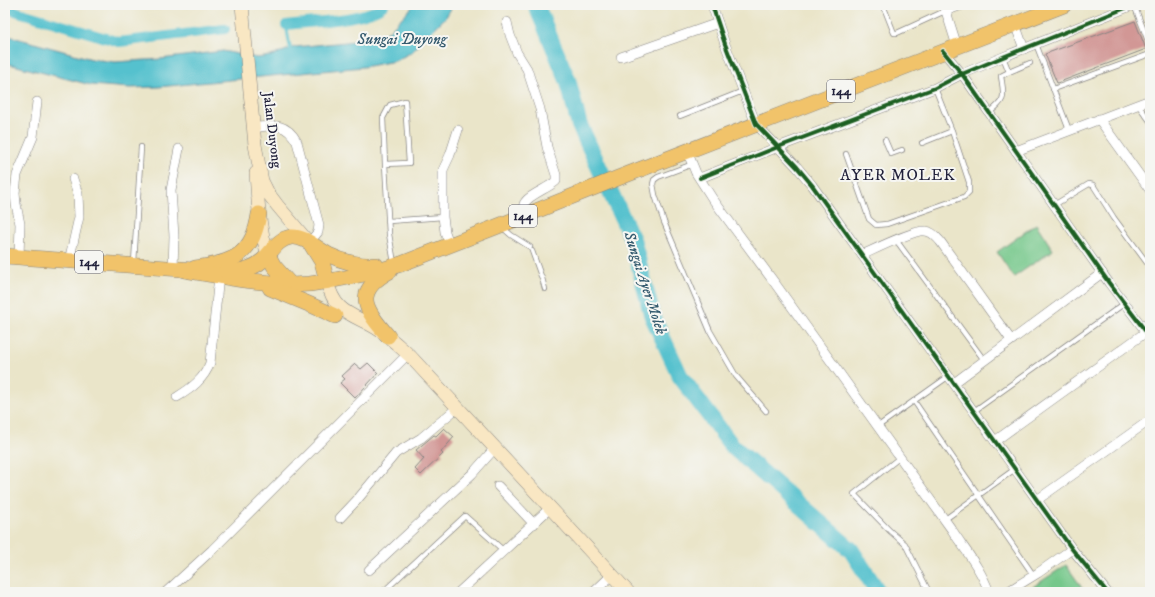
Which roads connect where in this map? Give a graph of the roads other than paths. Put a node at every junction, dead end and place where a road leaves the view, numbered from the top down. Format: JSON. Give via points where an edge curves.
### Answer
{"nodes":[{"id":1,"x":242,"y":5,"type":"edge"},
{"id":2,"x":712,"y":5,"type":"edge"},
{"id":3,"x":883,"y":5,"type":"edge"},
{"id":4,"x":962,"y":5,"type":"edge"},
{"id":5,"x":1064,"y":5,"type":"edge"},
{"id":6,"x":1133,"y":5,"type":"edge"},
{"id":7,"x":944,"y":8,"type":"edge"},
{"id":8,"x":507,"y":22,"type":"dead end"},
{"id":9,"x":718,"y":23,"type":"junction"},
{"id":10,"x":1015,"y":24,"type":"junction"},
{"id":11,"x":1036,"y":44,"type":"junction"},
{"id":12,"x":1150,"y":46,"type":"edge"},
{"id":13,"x":1024,"y":48,"type":"junction"},
{"id":14,"x":950,"y":49,"type":"junction"},
{"id":15,"x":1150,"y":54,"type":"edge"},
{"id":16,"x":621,"y":57,"type":"dead end"},
{"id":17,"x":1003,"y":57,"type":"junction"},
{"id":18,"x":1030,"y":64,"type":"dead end"},
{"id":19,"x":1009,"y":72,"type":"junction"},
{"id":20,"x":962,"y":74,"type":"junction"},
{"id":21,"x":936,"y":88,"type":"junction"},
{"id":22,"x":1053,"y":89,"type":"junction"},
{"id":23,"x":743,"y":91,"type":"junction"},
{"id":24,"x":1150,"y":100,"type":"edge"},
{"id":25,"x":37,"y":102,"type":"dead end"},
{"id":26,"x":1138,"y":105,"type":"junction"},
{"id":27,"x":989,"y":113,"type":"junction"},
{"id":28,"x":680,"y":116,"type":"dead end"},
{"id":29,"x":1099,"y":119,"type":"junction"},
{"id":30,"x":1150,"y":122,"type":"edge"},
{"id":31,"x":756,"y":124,"type":"junction"},
{"id":32,"x":253,"y":128,"type":"junction"},
{"id":33,"x":458,"y":130,"type":"dead end"},
{"id":34,"x":1069,"y":130,"type":"junction"},
{"id":35,"x":952,"y":131,"type":"junction"},
{"id":36,"x":885,"y":140,"type":"dead end"},
{"id":37,"x":922,"y":143,"type":"dead end"},
{"id":38,"x":255,"y":145,"type":"junction"},
{"id":39,"x":141,"y":147,"type":"dead end"},
{"id":40,"x":778,"y":147,"type":"junction"},
{"id":41,"x":179,"y":149,"type":"dead end"},
{"id":42,"x":902,"y":150,"type":"dead end"},
{"id":43,"x":1016,"y":151,"type":"junction"},
{"id":44,"x":846,"y":154,"type":"dead end"},
{"id":45,"x":690,"y":158,"type":"junction"},
{"id":46,"x":386,"y":164,"type":"junction"},
{"id":47,"x":700,"y":178,"type":"junction"},
{"id":48,"x":73,"y":179,"type":"dead end"},
{"id":49,"x":1150,"y":190,"type":"edge"},
{"id":50,"x":1054,"y":205,"type":"junction"},
{"id":51,"x":259,"y":214,"type":"junction"},
{"id":52,"x":443,"y":217,"type":"junction"},
{"id":53,"x":522,"y":217,"type":"junction"},
{"id":54,"x":389,"y":221,"type":"junction"},
{"id":55,"x":500,"y":226,"type":"junction"},
{"id":56,"x":896,"y":240,"type":"junction"},
{"id":57,"x":309,"y":243,"type":"junction"},
{"id":58,"x":450,"y":246,"type":"junction"},
{"id":59,"x":268,"y":254,"type":"junction"},
{"id":60,"x":862,"y":255,"type":"junction"},
{"id":61,"x":12,"y":256,"type":"edge"},
{"id":62,"x":69,"y":261,"type":"junction"},
{"id":63,"x":397,"y":264,"type":"junction"},
{"id":64,"x":134,"y":266,"type":"junction"},
{"id":65,"x":1150,"y":267,"type":"edge"},
{"id":66,"x":178,"y":270,"type":"junction"},
{"id":67,"x":1102,"y":273,"type":"junction"},
{"id":68,"x":219,"y":276,"type":"junction"},
{"id":69,"x":242,"y":280,"type":"junction"},
{"id":70,"x":326,"y":281,"type":"junction"},
{"id":71,"x":291,"y":285,"type":"junction"},
{"id":72,"x":545,"y":289,"type":"dead end"},
{"id":73,"x":1124,"y":303,"type":"junction"},
{"id":74,"x":335,"y":316,"type":"junction"},
{"id":75,"x":1148,"y":335,"type":"edge"},
{"id":76,"x":388,"y":336,"type":"junction"},
{"id":77,"x":1011,"y":340,"type":"junction"},
{"id":78,"x":405,"y":351,"type":"junction"},
{"id":79,"x":984,"y":360,"type":"junction"},
{"id":80,"x":951,"y":380,"type":"junction"},
{"id":81,"x":177,"y":397,"type":"dead end"},
{"id":82,"x":914,"y":401,"type":"junction"},
{"id":83,"x":457,"y":408,"type":"junction"},
{"id":84,"x":766,"y":410,"type":"dead end"},
{"id":85,"x":974,"y":411,"type":"junction"},
{"id":86,"x":1150,"y":420,"type":"edge"},
{"id":87,"x":877,"y":427,"type":"junction"},
{"id":88,"x":995,"y":441,"type":"junction"},
{"id":89,"x":495,"y":448,"type":"junction"},
{"id":90,"x":899,"y":458,"type":"junction"},
{"id":91,"x":1015,"y":469,"type":"junction"},
{"id":92,"x":498,"y":486,"type":"dead end"},
{"id":93,"x":979,"y":494,"type":"junction"},
{"id":94,"x":1037,"y":500,"type":"junction"},
{"id":95,"x":550,"y":508,"type":"junction"},
{"id":96,"x":340,"y":518,"type":"dead end"},
{"id":97,"x":944,"y":520,"type":"junction"},
{"id":98,"x":534,"y":524,"type":"junction"},
{"id":99,"x":1072,"y":549,"type":"junction"},
{"id":100,"x":504,"y":551,"type":"junction"},
{"id":101,"x":369,"y":570,"type":"dead end"},
{"id":102,"x":612,"y":575,"type":"junction"},
{"id":103,"x":1034,"y":576,"type":"junction"},
{"id":104,"x":596,"y":591,"type":"edge"},
{"id":105,"x":166,"y":592,"type":"edge"},
{"id":106,"x":383,"y":592,"type":"edge"},
{"id":107,"x":459,"y":592,"type":"edge"},
{"id":108,"x":628,"y":592,"type":"edge"},
{"id":109,"x":929,"y":592,"type":"edge"},
{"id":110,"x":989,"y":592,"type":"edge"},
{"id":111,"x":1007,"y":592,"type":"edge"},
{"id":112,"x":1107,"y":592,"type":"edge"}],
"edges":[{"from":1,"to":32,"type":"main road","name":"Jalan Duyong"},
{"from":2,"to":9,"type":"street"},
{"from":3,"to":7,"type":"lane","via":[[894,33]]},
{"from":4,"to":7,"type":"street"},
{"from":5,"to":10,"type":"main road","number":"144"},
{"from":6,"to":11,"type":"street"},
{"from":6,"to":12,"type":"lane"},
{"from":7,"to":14,"type":"street"},
{"from":8,"to":53,"type":"street","via":[[517,53],[527,69],[540,109],[547,147],[556,175],[556,181],[551,186],[525,202]]},
{"from":9,"to":16,"type":"street"},
{"from":9,"to":23,"type":"street"},
{"from":10,"to":13,"type":"street"},
{"from":10,"to":14,"type":"main road","number":"144"},
{"from":11,"to":13,"type":"street"},
{"from":11,"to":22,"type":"lane"},
{"from":13,"to":17,"type":"street"},
{"from":14,"to":20,"type":"street"},
{"from":14,"to":31,"type":"main road","number":"144"},
{"from":15,"to":22,"type":"lane"},
{"from":17,"to":19,"type":"lane"},
{"from":17,"to":20,"type":"street"},
{"from":18,"to":19,"type":"lane"},
{"from":19,"to":27,"type":"lane","via":[[1001,76],[1004,96],[1001,103]]},
{"from":20,"to":21,"type":"street"},
{"from":20,"to":27,"type":"street"},
{"from":21,"to":35,"type":"lane"},
{"from":21,"to":40,"type":"street"},
{"from":22,"to":34,"type":"lane"},
{"from":23,"to":28,"type":"lane"},
{"from":23,"to":31,"type":"street"},
{"from":24,"to":26,"type":"street"},
{"from":25,"to":61,"type":"street","via":[[33,137],[17,175],[15,193],[20,224]]},
{"from":26,"to":29,"type":"street"},
{"from":26,"to":30,"type":"lane"},
{"from":27,"to":43,"type":"street"},
{"from":29,"to":34,"type":"street"},
{"from":29,"to":49,"type":"street"},
{"from":31,"to":40,"type":"street"},
{"from":31,"to":45,"type":"main road","number":"144"},
{"from":32,"to":38,"type":"main road","name":"Jalan Duyong"},
{"from":32,"to":57,"type":"street","via":[[287,128],[297,142],[319,225],[318,232]]},
{"from":33,"to":52,"type":"street","via":[[443,170]]},
{"from":34,"to":43,"type":"street"},
{"from":35,"to":37,"type":"lane"},
{"from":35,"to":44,"type":"lane","via":[[970,192],[964,197],[886,224],[876,225],[869,219]]},
{"from":36,"to":42,"type":"lane","via":[[891,154]]},
{"from":38,"to":51,"type":"main road"},
{"from":38,"to":57,"type":"main road","name":"Jalan Duyong","via":[[262,181],[268,193]]},
{"from":39,"to":64,"type":"lane"},
{"from":40,"to":47,"type":"street"},
{"from":40,"to":60,"type":"street","via":[[812,185]]},
{"from":41,"to":66,"type":"street","via":[[170,190]]},
{"from":43,"to":50,"type":"street"},
{"from":45,"to":47,"type":"street"},
{"from":45,"to":53,"type":"main road","number":"144","via":[[618,178]]},
{"from":45,"to":84,"type":"lane","via":[[654,180],[653,186],[664,222],[710,331],[736,376]]},
{"from":46,"to":46,"type":"lane","via":[[409,162],[405,101],[390,105],[383,118]]},
{"from":46,"to":54,"type":"lane"},
{"from":47,"to":87,"type":"street"},
{"from":48,"to":62,"type":"street","via":[[78,194],[79,217]]},
{"from":50,"to":65,"type":"lane","via":[[1089,184],[1093,185]]},
{"from":50,"to":67,"type":"street"},
{"from":51,"to":59,"type":"main road"},
{"from":51,"to":66,"type":"main road","via":[[253,238],[237,256],[228,262],[212,266]]},
{"from":52,"to":54,"type":"lane"},
{"from":52,"to":58,"type":"street"},
{"from":53,"to":55,"type":"main road","number":"144"},
{"from":54,"to":63,"type":"lane","via":[[389,234]]},
{"from":55,"to":58,"type":"main road","number":"144"},
{"from":55,"to":72,"type":"lane","via":[[531,249]]},
{"from":56,"to":60,"type":"street"},
{"from":56,"to":77,"type":"street","via":[[925,230],[934,234]]},
{"from":56,"to":79,"type":"lane"},
{"from":57,"to":59,"type":"main road","number":"144","via":[[291,237],[277,243]]},
{"from":57,"to":63,"type":"main road","number":"144","via":[[328,254],[363,266]]},
{"from":57,"to":70,"type":"main road","via":[[322,262]]},
{"from":58,"to":63,"type":"main road","number":"144"},
{"from":59,"to":66,"type":"main road","number":"144","via":[[246,270],[235,272]]},
{"from":59,"to":71,"type":"main road"},
{"from":60,"to":80,"type":"street"},
{"from":61,"to":62,"type":"main road","number":"144"},
{"from":62,"to":64,"type":"main road","number":"144"},
{"from":63,"to":70,"type":"main road","number":"144","via":[[375,272]]},
{"from":63,"to":76,"type":"main road","via":[[376,280],[366,294],[368,312]]},
{"from":64,"to":66,"type":"main road","number":"144"},
{"from":66,"to":68,"type":"main road","number":"144"},
{"from":67,"to":73,"type":"street"},
{"from":67,"to":77,"type":"street"},
{"from":68,"to":69,"type":"main road","number":"144"},
{"from":68,"to":81,"type":"street","via":[[207,372],[190,389]]},
{"from":69,"to":71,"type":"main road","number":"144"},
{"from":69,"to":74,"type":"main road","via":[[273,289]]},
{"from":70,"to":71,"type":"main road","number":"144"},
{"from":70,"to":76,"type":"main road","via":[[336,304]]},
{"from":71,"to":74,"type":"main road"},
{"from":73,"to":75,"type":"street"},
{"from":73,"to":85,"type":"lane"},
{"from":74,"to":78,"type":"main road"},
{"from":75,"to":88,"type":"street"},
{"from":76,"to":78,"type":"main road"},
{"from":77,"to":79,"type":"street"},
{"from":78,"to":83,"type":"main road"},
{"from":78,"to":105,"type":"street","via":[[212,550]]},
{"from":79,"to":80,"type":"street"},
{"from":80,"to":82,"type":"lane"},
{"from":80,"to":85,"type":"street"},
{"from":82,"to":87,"type":"lane"},
{"from":82,"to":93,"type":"lane"},
{"from":83,"to":89,"type":"main road"},
{"from":83,"to":96,"type":"street","via":[[421,438],[396,453]]},
{"from":85,"to":88,"type":"street"},
{"from":86,"to":94,"type":"street"},
{"from":87,"to":90,"type":"street"},
{"from":88,"to":91,"type":"street"},
{"from":89,"to":95,"type":"main road"},
{"from":89,"to":101,"type":"street","via":[[472,474]]},
{"from":90,"to":97,"type":"street"},
{"from":90,"to":109,"type":"lane","via":[[854,494],[905,544]]},
{"from":91,"to":93,"type":"lane"},
{"from":91,"to":94,"type":"street"},
{"from":92,"to":98,"type":"street"},
{"from":93,"to":97,"type":"lane"},
{"from":93,"to":103,"type":"lane"},
{"from":94,"to":99,"type":"street"},
{"from":95,"to":98,"type":"street"},
{"from":95,"to":102,"type":"main road"},
{"from":97,"to":110,"type":"street","via":[[982,575]]},
{"from":98,"to":100,"type":"street"},
{"from":99,"to":103,"type":"street"},
{"from":99,"to":112,"type":"street"},
{"from":100,"to":106,"type":"lane","via":[[465,516]]},
{"from":100,"to":107,"type":"street"},
{"from":102,"to":104,"type":"street"},
{"from":102,"to":108,"type":"main road"},
{"from":103,"to":111,"type":"street"}]}
